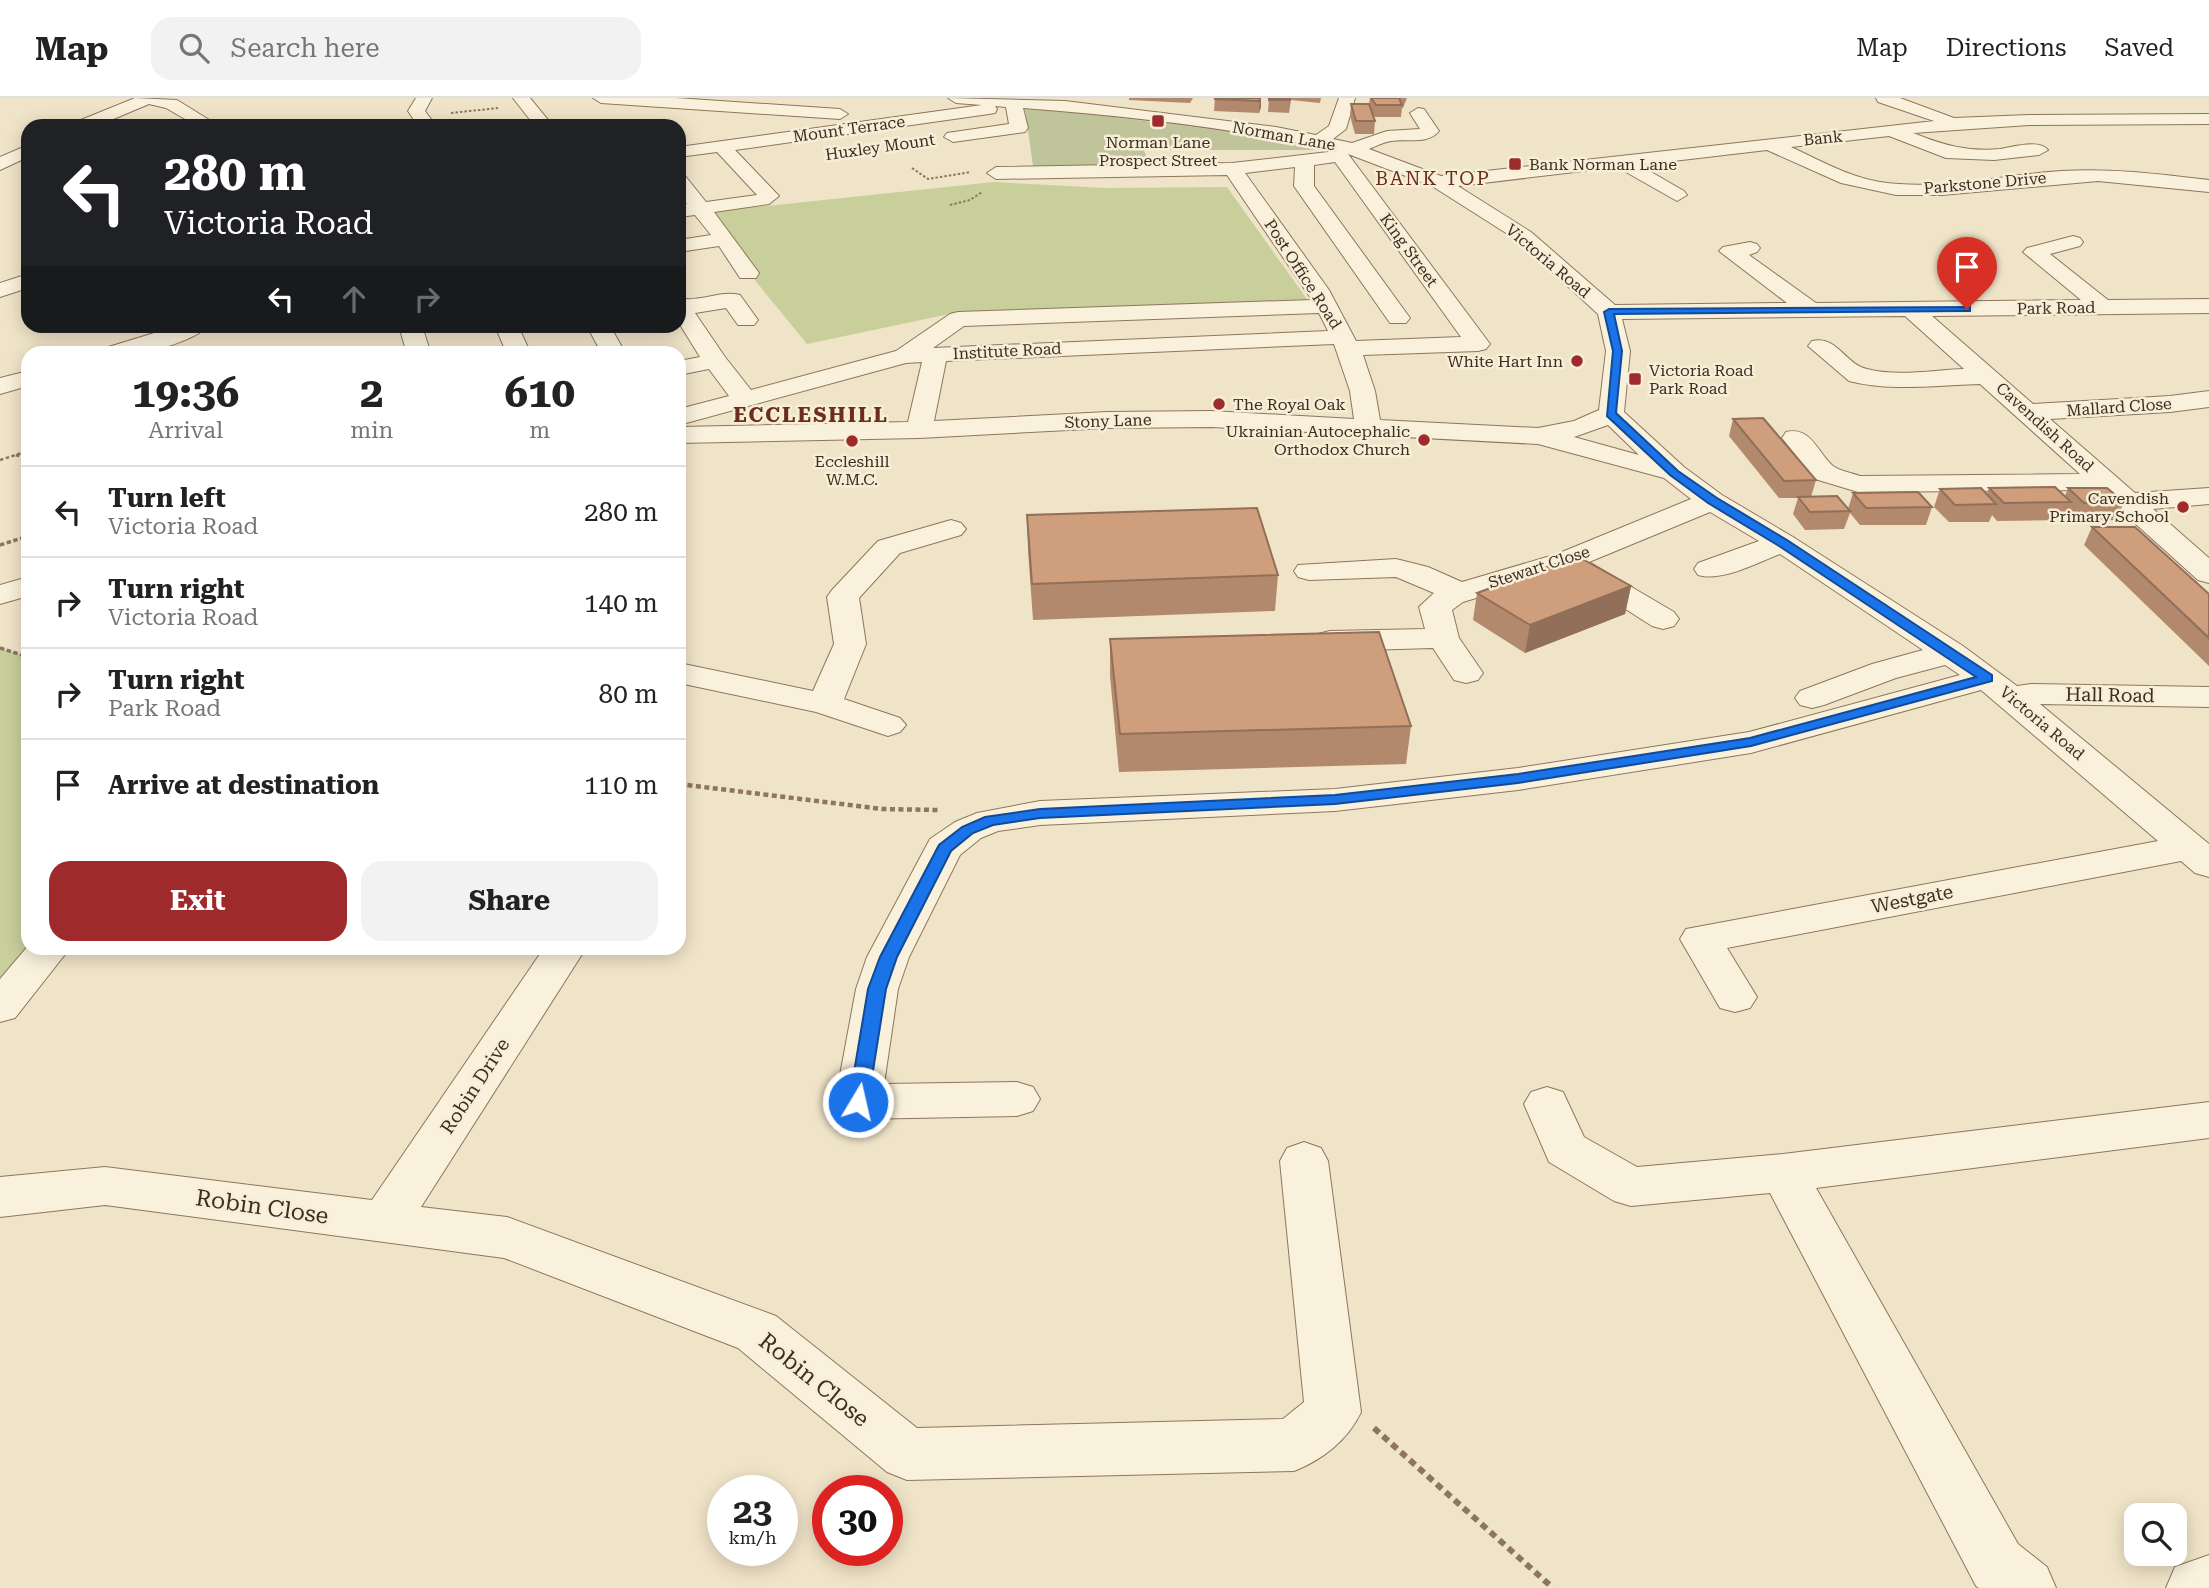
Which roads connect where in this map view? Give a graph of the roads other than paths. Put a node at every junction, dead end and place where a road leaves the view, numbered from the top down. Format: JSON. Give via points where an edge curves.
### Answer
{"nodes":[{"id":1,"x":146,"y":98,"type":"edge"},
{"id":2,"x":424,"y":98,"type":"edge"},
{"id":3,"x":599,"y":98,"type":"edge"},
{"id":4,"x":956,"y":98,"type":"edge"},
{"id":5,"x":1347,"y":98,"type":"edge"},
{"id":6,"x":1884,"y":98,"type":"edge"},
{"id":7,"x":524,"y":102,"type":"edge"},
{"id":8,"x":1018,"y":102,"type":"edge"},
{"id":9,"x":1947,"y":103,"type":"dead end"},
{"id":10,"x":2109,"y":103,"type":"dead end"},
{"id":11,"x":1982,"y":106,"type":"dead end"},
{"id":12,"x":1922,"y":110,"type":"junction"},
{"id":13,"x":830,"y":113,"type":"junction"},
{"id":14,"x":1418,"y":113,"type":"dead end"},
{"id":15,"x":617,"y":117,"type":"dead end"},
{"id":16,"x":98,"y":119,"type":"edge"},
{"id":17,"x":198,"y":119,"type":"edge"},
{"id":18,"x":422,"y":119,"type":"edge"},
{"id":19,"x":538,"y":119,"type":"edge"},
{"id":20,"x":921,"y":119,"type":"junction"},
{"id":21,"x":2138,"y":119,"type":"junction"},
{"id":22,"x":2209,"y":119,"type":"edge"},
{"id":23,"x":2029,"y":120,"type":"junction"},
{"id":24,"x":1958,"y":123,"type":"junction"},
{"id":25,"x":734,"y":125,"type":"dead end"},
{"id":26,"x":1891,"y":130,"type":"junction"},
{"id":27,"x":939,"y":139,"type":"dead end"},
{"id":28,"x":1320,"y":141,"type":"junction"},
{"id":29,"x":0,"y":143,"type":"edge"},
{"id":30,"x":1769,"y":144,"type":"junction"},
{"id":31,"x":722,"y":147,"type":"junction"},
{"id":32,"x":21,"y":148,"type":"edge"},
{"id":33,"x":2039,"y":150,"type":"dead end"},
{"id":34,"x":686,"y":151,"type":"edge"},
{"id":35,"x":21,"y":152,"type":"edge"},
{"id":36,"x":1352,"y":153,"type":"junction"},
{"id":37,"x":1305,"y":160,"type":"junction"},
{"id":38,"x":1618,"y":160,"type":"junction"},
{"id":39,"x":0,"y":163,"type":"edge"},
{"id":40,"x":766,"y":163,"type":"dead end"},
{"id":41,"x":742,"y":169,"type":"junction"},
{"id":42,"x":1232,"y":169,"type":"junction"},
{"id":43,"x":996,"y":173,"type":"road end"},
{"id":44,"x":686,"y":179,"type":"edge"},
{"id":45,"x":1439,"y":182,"type":"junction"},
{"id":46,"x":2209,"y":186,"type":"edge"},
{"id":47,"x":686,"y":189,"type":"edge"},
{"id":48,"x":1677,"y":195,"type":"dead end"},
{"id":49,"x":700,"y":208,"type":"junction"},
{"id":50,"x":686,"y":210,"type":"edge"},
{"id":51,"x":725,"y":239,"type":"junction"},
{"id":52,"x":2073,"y":242,"type":"dead end"},
{"id":53,"x":686,"y":245,"type":"edge"},
{"id":54,"x":1749,"y":248,"type":"dead end"},
{"id":55,"x":748,"y":273,"type":"dead end"},
{"id":56,"x":21,"y":283,"type":"edge"},
{"id":57,"x":0,"y":290,"type":"edge"},
{"id":58,"x":686,"y":305,"type":"edge"},
{"id":59,"x":2209,"y":306,"type":"edge"},
{"id":60,"x":2103,"y":307,"type":"junction"},
{"id":61,"x":1911,"y":309,"type":"junction"},
{"id":62,"x":1811,"y":310,"type":"junction"},
{"id":63,"x":1169,"y":312,"type":"junction"},
{"id":64,"x":1609,"y":312,"type":"junction"},
{"id":65,"x":686,"y":315,"type":"edge"},
{"id":66,"x":1458,"y":317,"type":"junction"},
{"id":67,"x":1398,"y":318,"type":"junction"},
{"id":68,"x":746,"y":320,"type":"dead end"},
{"id":69,"x":1348,"y":325,"type":"junction"},
{"id":70,"x":179,"y":333,"type":"edge"},
{"id":71,"x":1179,"y":344,"type":"junction"},
{"id":72,"x":1478,"y":344,"type":"joint"},
{"id":73,"x":138,"y":346,"type":"edge"},
{"id":74,"x":1820,"y":346,"type":"dead end"},
{"id":75,"x":936,"y":355,"type":"junction"},
{"id":76,"x":905,"y":356,"type":"junction"},
{"id":77,"x":715,"y":361,"type":"junction"},
{"id":78,"x":686,"y":367,"type":"edge"},
{"id":79,"x":1987,"y":376,"type":"junction"},
{"id":80,"x":21,"y":380,"type":"edge"},
{"id":81,"x":0,"y":386,"type":"edge"},
{"id":82,"x":744,"y":398,"type":"junction"},
{"id":83,"x":2209,"y":399,"type":"edge"},
{"id":84,"x":2029,"y":412,"type":"junction"},
{"id":85,"x":1611,"y":414,"type":"junction"},
{"id":86,"x":686,"y":415,"type":"edge"},
{"id":87,"x":1368,"y":426,"type":"junction"},
{"id":88,"x":919,"y":430,"type":"junction"},
{"id":89,"x":686,"y":435,"type":"edge"},
{"id":90,"x":1538,"y":436,"type":"junction"},
{"id":91,"x":1795,"y":438,"type":"dead end"},
{"id":92,"x":1674,"y":473,"type":"junction"},
{"id":93,"x":2106,"y":482,"type":"junction"},
{"id":94,"x":2209,"y":496,"type":"edge"},
{"id":95,"x":1712,"y":501,"type":"junction"},
{"id":96,"x":2129,"y":502,"type":"junction"},
{"id":97,"x":951,"y":529,"type":"dead end"},
{"id":98,"x":1783,"y":543,"type":"junction"},
{"id":99,"x":1568,"y":560,"type":"junction"},
{"id":100,"x":1709,"y":569,"type":"dead end"},
{"id":101,"x":1310,"y":571,"type":"dead end"},
{"id":102,"x":2209,"y":574,"type":"edge"},
{"id":103,"x":21,"y":588,"type":"edge"},
{"id":104,"x":1452,"y":594,"type":"junction"},
{"id":105,"x":0,"y":595,"type":"edge"},
{"id":106,"x":1663,"y":619,"type":"dead end"},
{"id":107,"x":1443,"y":638,"type":"junction"},
{"id":108,"x":1301,"y":642,"type":"edge"},
{"id":109,"x":1951,"y":653,"type":"junction"},
{"id":110,"x":1466,"y":673,"type":"dead end"},
{"id":111,"x":686,"y":674,"type":"edge"},
{"id":112,"x":2000,"y":687,"type":"junction"},
{"id":113,"x":1812,"y":698,"type":"dead end"},
{"id":114,"x":2206,"y":700,"type":"edge"},
{"id":115,"x":825,"y":704,"type":"junction"},
{"id":116,"x":888,"y":725,"type":"dead end"},
{"id":117,"x":2199,"y":856,"type":"edge"},
{"id":118,"x":44,"y":955,"type":"edge"},
{"id":119,"x":561,"y":955,"type":"edge"},
{"id":120,"x":1735,"y":997,"type":"dead end"},
{"id":121,"x":0,"y":1007,"type":"edge"},
{"id":122,"x":1017,"y":1099,"type":"dead end"},
{"id":123,"x":1547,"y":1104,"type":"dead end"},
{"id":124,"x":2209,"y":1119,"type":"edge"},
{"id":125,"x":1304,"y":1161,"type":"dead end"},
{"id":126,"x":1783,"y":1173,"type":"junction"},
{"id":127,"x":0,"y":1197,"type":"edge"},
{"id":128,"x":384,"y":1223,"type":"junction"},
{"id":129,"x":2209,"y":1585,"type":"edge"},
{"id":130,"x":2026,"y":1588,"type":"edge"},
{"id":131,"x":2196,"y":1588,"type":"edge"}],
"edges":[{"from":1,"to":16,"type":"street"},
{"from":1,"to":17,"type":"street","via":[[171,104]]},
{"from":2,"to":18,"type":"street","via":[[418,104]]},
{"from":3,"to":13,"type":"street"},
{"from":3,"to":15,"type":"street"},
{"from":4,"to":8,"type":"street","name":"Norman Lane"},
{"from":5,"to":28,"type":"street","via":[[1337,129]]},
{"from":6,"to":12,"type":"street"},
{"from":7,"to":19,"type":"street"},
{"from":8,"to":20,"type":"street","name":"Mount Terrace"},
{"from":8,"to":27,"type":"street","name":"Huxley Mount","via":[[1019,128]]},
{"from":8,"to":28,"type":"street","name":"Norman Lane"},
{"from":9,"to":12,"type":"street"},
{"from":10,"to":21,"type":"street"},
{"from":11,"to":23,"type":"street"},
{"from":12,"to":24,"type":"street"},
{"from":13,"to":20,"type":"street"},
{"from":13,"to":25,"type":"street"},
{"from":14,"to":36,"type":"street","via":[[1430,131],[1426,134],[1387,136]]},
{"from":20,"to":31,"type":"street","name":"Mount Terrace"},
{"from":21,"to":22,"type":"street","name":"Bank"},
{"from":21,"to":23,"type":"street","name":"Bank"},
{"from":23,"to":24,"type":"street","name":"Bank"},
{"from":24,"to":26,"type":"street","name":"Bank"},
{"from":26,"to":30,"type":"street","name":"Bank"},
{"from":26,"to":33,"type":"street","via":[[1946,153],[1994,155]]},
{"from":28,"to":36,"type":"street","name":"Norman Lane"},
{"from":29,"to":32,"type":"street"},
{"from":30,"to":38,"type":"street","name":"Bank"},
{"from":30,"to":46,"type":"street","name":"Parkstone Drive","via":[[1863,183],[1895,189],[2081,176],[2126,176]]},
{"from":31,"to":34,"type":"street","name":"Mount Terrace"},
{"from":31,"to":41,"type":"street"},
{"from":35,"to":39,"type":"street"},
{"from":36,"to":37,"type":"street"},
{"from":36,"to":45,"type":"street","name":"Norman Lane"},
{"from":36,"to":66,"type":"street","name":"King Street"},
{"from":37,"to":42,"type":"street"},
{"from":37,"to":67,"type":"street","via":[[1304,186]]},
{"from":38,"to":45,"type":"street","name":"Bank"},
{"from":38,"to":48,"type":"street"},
{"from":40,"to":41,"type":"street"},
{"from":41,"to":44,"type":"street"},
{"from":41,"to":49,"type":"street","via":[[769,196]]},
{"from":42,"to":43,"type":"street"},
{"from":42,"to":69,"type":"street","name":"Post Office Road"},
{"from":45,"to":64,"type":"street","name":"Victoria Road","via":[[1524,236]]},
{"from":47,"to":49,"type":"street"},
{"from":49,"to":50,"type":"street"},
{"from":49,"to":51,"type":"street"},
{"from":51,"to":53,"type":"street"},
{"from":51,"to":55,"type":"street"},
{"from":52,"to":60,"type":"street","via":[[2034,252]]},
{"from":54,"to":62,"type":"street","via":[[1730,251]]},
{"from":56,"to":57,"type":"street"},
{"from":58,"to":68,"type":"street","via":[[732,300]]},
{"from":59,"to":60,"type":"street","name":"Park Road"},
{"from":60,"to":61,"type":"street","name":"Park Road"},
{"from":61,"to":62,"type":"street","name":"Park Road"},
{"from":61,"to":79,"type":"street","name":"Cavendish Road"},
{"from":62,"to":64,"type":"street","name":"Park Road"},
{"from":63,"to":69,"type":"street"},
{"from":63,"to":71,"type":"street"},
{"from":63,"to":76,"type":"street","via":[[958,319]]},
{"from":64,"to":85,"type":"street","name":"Victoria Road","via":[[1618,351]]},
{"from":65,"to":77,"type":"street"},
{"from":66,"to":67,"type":"street"},
{"from":66,"to":72,"type":"street","name":"King Street"},
{"from":67,"to":69,"type":"street"},
{"from":69,"to":71,"type":"street","name":"Institute Road"},
{"from":69,"to":72,"type":"street","name":"Institute Road"},
{"from":69,"to":87,"type":"street","name":"Post Office Road"},
{"from":70,"to":73,"type":"street"},
{"from":71,"to":75,"type":"street","name":"Institute Road"},
{"from":74,"to":79,"type":"street","via":[[1858,376]]},
{"from":75,"to":76,"type":"street","name":"Institute Road"},
{"from":75,"to":88,"type":"street"},
{"from":76,"to":82,"type":"street","name":"Institute Road"},
{"from":77,"to":78,"type":"street"},
{"from":77,"to":82,"type":"street"},
{"from":79,"to":84,"type":"street","name":"Cavendish Road"},
{"from":80,"to":81,"type":"street"},
{"from":82,"to":86,"type":"street","name":"Institute Road"},
{"from":83,"to":84,"type":"street","name":"Mallard Close"},
{"from":84,"to":93,"type":"street","name":"Cavendish Road"},
{"from":85,"to":90,"type":"street","name":"Stony Lane","via":[[1581,428]]},
{"from":85,"to":92,"type":"street","name":"Victoria Road"},
{"from":87,"to":88,"type":"street","name":"Stony Lane","via":[[1107,419]]},
{"from":87,"to":90,"type":"street","name":"Stony Lane"},
{"from":88,"to":89,"type":"street","name":"Stony Lane"},
{"from":90,"to":92,"type":"street","name":"Stony Lane"},
{"from":91,"to":93,"type":"street","via":[[1825,473],[1858,484]]},
{"from":92,"to":95,"type":"street","name":"Victoria Road"},
{"from":93,"to":96,"type":"street","name":"Cavendish Road"},
{"from":94,"to":96,"type":"street"},
{"from":95,"to":98,"type":"street","name":"Victoria Road"},
{"from":95,"to":99,"type":"street","name":"Stewart Close"},
{"from":96,"to":102,"type":"street","name":"Cavendish Road"},
{"from":97,"to":115,"type":"street","via":[[889,547],[843,597],[850,644]]},
{"from":98,"to":100,"type":"street"},
{"from":98,"to":109,"type":"street","name":"Victoria Road"},
{"from":99,"to":104,"type":"street","name":"Stewart Close"},
{"from":99,"to":106,"type":"street"},
{"from":101,"to":104,"type":"street","via":[[1396,568],[1417,573],[1451,589]]},
{"from":103,"to":105,"type":"street"},
{"from":104,"to":107,"type":"street","via":[[1435,607]]},
{"from":107,"to":108,"type":"street"},
{"from":107,"to":110,"type":"street"},
{"from":109,"to":112,"type":"street","name":"Victoria Road"},
{"from":109,"to":113,"type":"street","via":[[1884,671]]},
{"from":111,"to":115,"type":"street"},
{"from":112,"to":114,"type":"street","name":"Hall Road","via":[[2031,694]]},
{"from":112,"to":117,"type":"street","name":"Victoria Road"},
{"from":112,"to":122,"type":"street","name":"Hall Road","via":[[1751,742],[1518,779],[1335,800],[1040,813],[990,821],[968,830],[944,848],[888,957],[877,989],[858,1102]]},
{"from":115,"to":116,"type":"street"},
{"from":117,"to":120,"type":"street","name":"Westgate","via":[[1701,939]]},
{"from":118,"to":121,"type":"street"},
{"from":119,"to":128,"type":"street","name":"Robin Drive"},
{"from":123,"to":126,"type":"street","via":[[1566,1149],[1631,1187]]},
{"from":124,"to":126,"type":"street"},
{"from":125,"to":128,"type":"street","name":"Robin Close","via":[[1334,1412],[1294,1445],[907,1454],[757,1332],[507,1238]]},
{"from":126,"to":130,"type":"street","via":[[1997,1565]]},
{"from":127,"to":128,"type":"street","name":"Robin Close","via":[[106,1186]]},
{"from":129,"to":131,"type":"street"}]}
